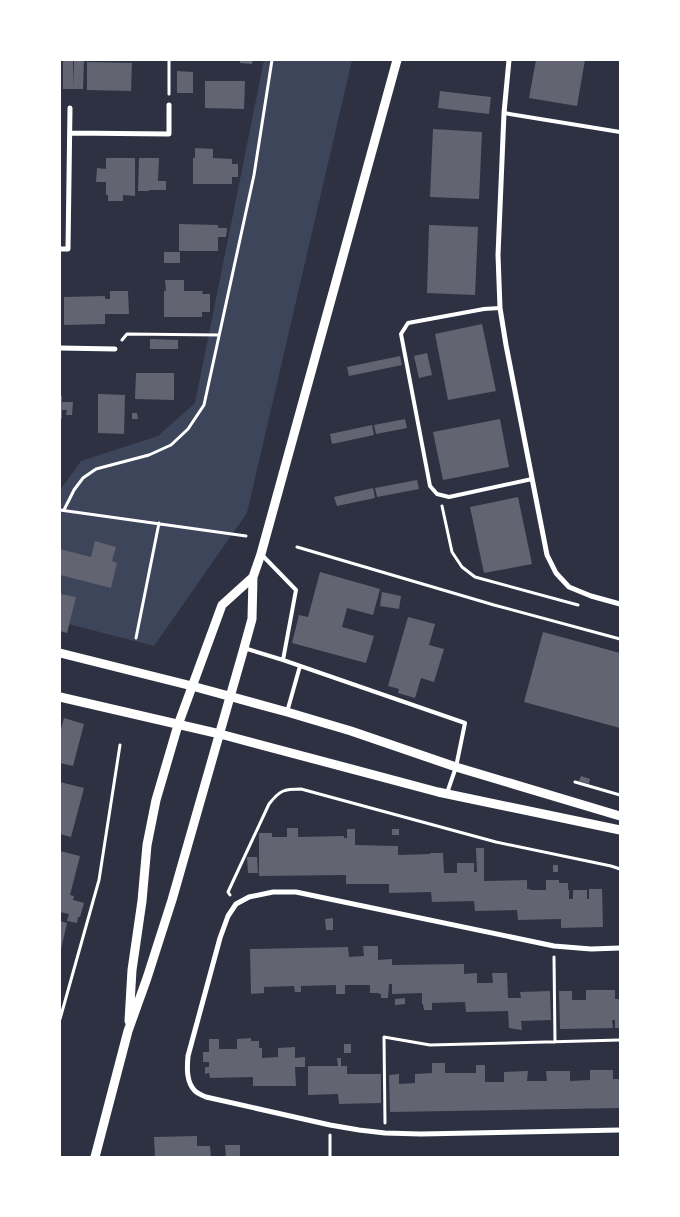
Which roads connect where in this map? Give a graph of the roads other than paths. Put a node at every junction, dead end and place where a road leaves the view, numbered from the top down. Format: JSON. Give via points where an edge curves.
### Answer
{"nodes":[{"id":1,"x":397,"y":60,"type":"edge"},
{"id":2,"x":509,"y":60,"type":"edge"},
{"id":3,"x":169,"y":105,"type":"road end"},
{"id":4,"x":70,"y":108,"type":"dead end"},
{"id":5,"x":504,"y":113,"type":"junction"},
{"id":6,"x":620,"y":132,"type":"edge"},
{"id":7,"x":70,"y":133,"type":"junction"},
{"id":8,"x":60,"y":249,"type":"edge"},
{"id":9,"x":500,"y":308,"type":"junction"},
{"id":10,"x":60,"y":348,"type":"edge"},
{"id":11,"x":116,"y":349,"type":"road end"},
{"id":12,"x":532,"y":479,"type":"junction"},
{"id":13,"x":261,"y":554,"type":"junction"},
{"id":14,"x":253,"y":577,"type":"junction"},
{"id":15,"x":620,"y":604,"type":"edge"},
{"id":16,"x":244,"y":648,"type":"junction"},
{"id":17,"x":60,"y":653,"type":"edge"},
{"id":18,"x":283,"y":660,"type":"junction"},
{"id":19,"x":300,"y":666,"type":"junction"},
{"id":20,"x":192,"y":686,"type":"junction"},
{"id":21,"x":60,"y":697,"type":"edge"},
{"id":22,"x":230,"y":697,"type":"junction"},
{"id":23,"x":287,"y":712,"type":"junction"},
{"id":24,"x":178,"y":724,"type":"junction"},
{"id":25,"x":220,"y":734,"type":"junction"},
{"id":26,"x":456,"y":767,"type":"junction"},
{"id":27,"x":447,"y":794,"type":"junction"},
{"id":28,"x":620,"y":816,"type":"edge"},
{"id":29,"x":620,"y":830,"type":"edge"},
{"id":30,"x":620,"y":948,"type":"edge"},
{"id":31,"x":128,"y":1032,"type":"junction"},
{"id":32,"x":620,"y":1130,"type":"edge"},
{"id":33,"x":95,"y":1157,"type":"edge"}],
"edges":[{"from":1,"to":13,"type":"street"},
{"from":2,"to":5,"type":"street"},
{"from":3,"to":7,"type":"street","via":[[169,134]]},
{"from":4,"to":7,"type":"street"},
{"from":5,"to":6,"type":"lane"},
{"from":5,"to":9,"type":"street","via":[[498,255]]},
{"from":7,"to":8,"type":"street","via":[[68,249]]},
{"from":9,"to":12,"type":"street"},
{"from":9,"to":12,"type":"lane","via":[[408,324],[400,334],[430,486],[437,494],[449,496]]},
{"from":10,"to":11,"type":"street"},
{"from":12,"to":15,"type":"street","via":[[547,555],[556,573],[569,587]]},
{"from":13,"to":14,"type":"street"},
{"from":13,"to":18,"type":"lane","via":[[296,590]]},
{"from":14,"to":16,"type":"street","via":[[252,619]]},
{"from":14,"to":20,"type":"street","via":[[222,605]]},
{"from":16,"to":18,"type":"lane"},
{"from":16,"to":22,"type":"street"},
{"from":17,"to":20,"type":"street"},
{"from":18,"to":19,"type":"lane"},
{"from":19,"to":23,"type":"lane"},
{"from":19,"to":26,"type":"lane","via":[[464,723]]},
{"from":20,"to":22,"type":"street"},
{"from":20,"to":24,"type":"street"},
{"from":21,"to":24,"type":"street"},
{"from":22,"to":23,"type":"street"},
{"from":22,"to":25,"type":"street"},
{"from":23,"to":26,"type":"street"},
{"from":24,"to":25,"type":"street"},
{"from":24,"to":31,"type":"street","via":[[147,845]]},
{"from":25,"to":27,"type":"street"},
{"from":25,"to":31,"type":"street","via":[[169,909]]},
{"from":26,"to":27,"type":"lane"},
{"from":26,"to":28,"type":"street"},
{"from":27,"to":29,"type":"street"},
{"from":30,"to":32,"type":"street","via":[[554,946],[296,892],[249,897],[236,904],[220,938],[187,1070],[196,1092],[206,1097],[359,1130],[431,1134]]},
{"from":31,"to":33,"type":"street"}]}
